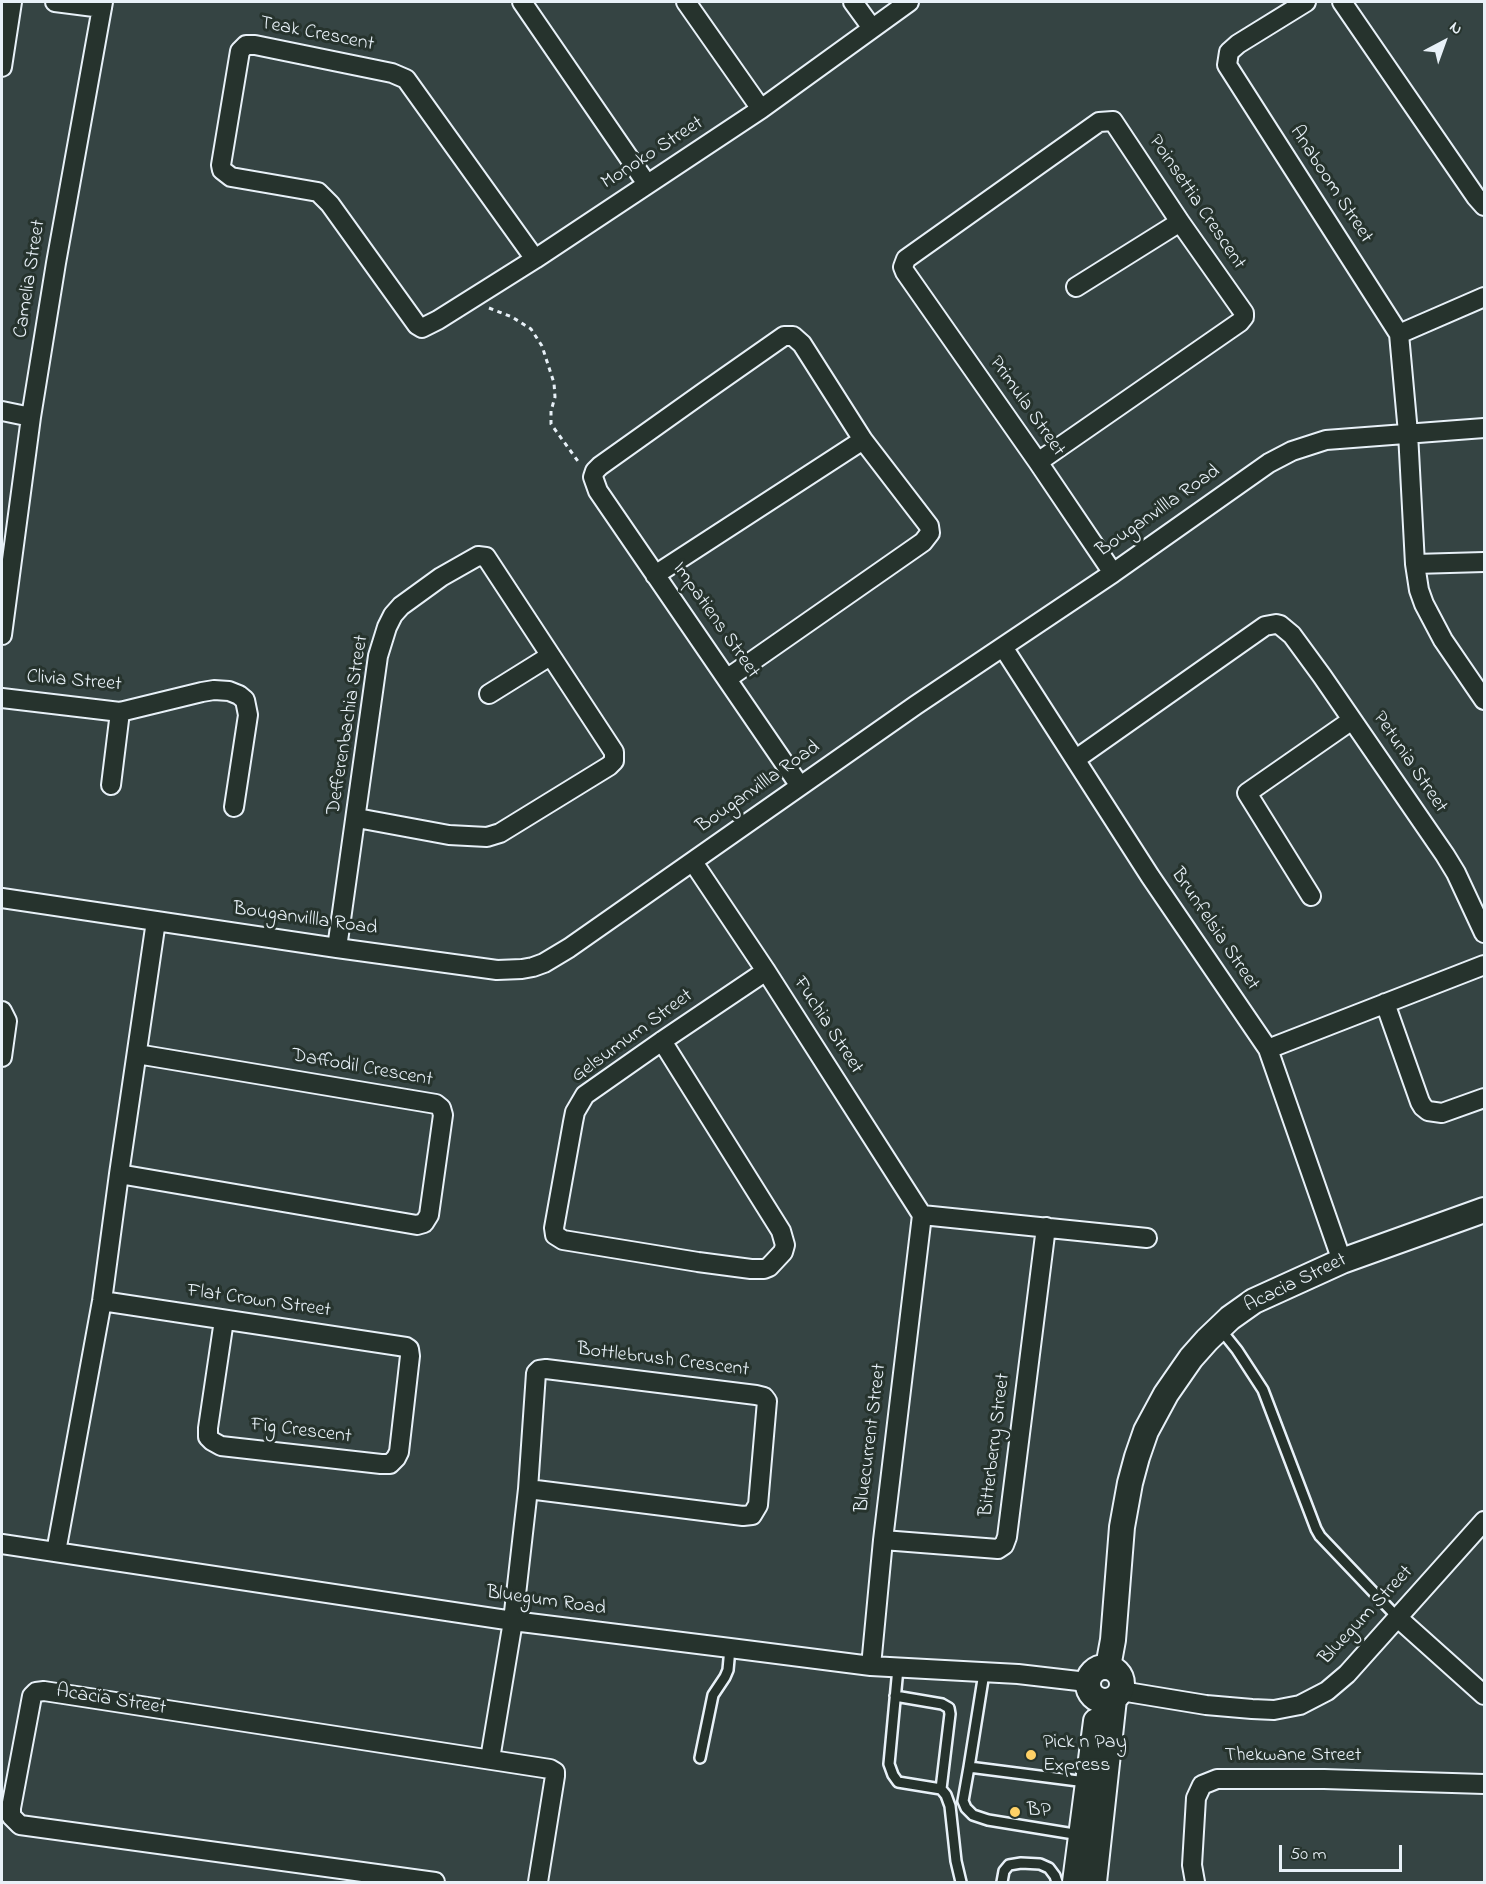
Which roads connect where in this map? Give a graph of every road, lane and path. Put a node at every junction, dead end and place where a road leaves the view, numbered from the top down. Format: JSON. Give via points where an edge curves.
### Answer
{"nodes":[{"id":1,"x":12,"y":2,"type":"edge"},
{"id":2,"x":55,"y":2,"type":"edge"},
{"id":3,"x":522,"y":2,"type":"edge"},
{"id":4,"x":686,"y":2,"type":"edge"},
{"id":5,"x":853,"y":2,"type":"edge"},
{"id":6,"x":909,"y":2,"type":"edge"},
{"id":7,"x":1306,"y":2,"type":"edge"},
{"id":8,"x":1342,"y":2,"type":"edge"},
{"id":9,"x":103,"y":5,"type":"edge"},
{"id":10,"x":872,"y":28,"type":"junction"},
{"id":11,"x":2,"y":66,"type":"edge"},
{"id":12,"x":761,"y":109,"type":"junction"},
{"id":13,"x":647,"y":184,"type":"junction"},
{"id":14,"x":1485,"y":206,"type":"edge"},
{"id":15,"x":1179,"y":222,"type":"junction"},
{"id":16,"x":535,"y":259,"type":"junction"},
{"id":17,"x":903,"y":267,"type":"joint"},
{"id":18,"x":1076,"y":287,"type":"dead end"},
{"id":19,"x":1485,"y":297,"type":"edge"},
{"id":20,"x":463,"y":304,"type":"junction"},
{"id":21,"x":415,"y":323,"type":"joint"},
{"id":22,"x":1399,"y":334,"type":"junction"},
{"id":23,"x":2,"y":411,"type":"edge"},
{"id":24,"x":31,"y":417,"type":"junction"},
{"id":25,"x":1485,"y":428,"type":"edge"},
{"id":26,"x":1408,"y":433,"type":"junction"},
{"id":27,"x":863,"y":440,"type":"junction"},
{"id":28,"x":1038,"y":462,"type":"junction"},
{"id":29,"x":594,"y":482,"type":"junction"},
{"id":30,"x":1485,"y":562,"type":"edge"},
{"id":31,"x":1415,"y":564,"type":"junction"},
{"id":32,"x":1113,"y":573,"type":"junction"},
{"id":33,"x":655,"y":574,"type":"junction"},
{"id":34,"x":2,"y":635,"type":"edge"},
{"id":35,"x":1003,"y":647,"type":"junction"},
{"id":36,"x":550,"y":656,"type":"junction"},
{"id":37,"x":728,"y":678,"type":"junction"},
{"id":38,"x":489,"y":694,"type":"dead end"},
{"id":39,"x":2,"y":698,"type":"edge"},
{"id":40,"x":1485,"y":700,"type":"edge"},
{"id":41,"x":120,"y":712,"type":"junction"},
{"id":42,"x":1352,"y":720,"type":"junction"},
{"id":43,"x":1076,"y":759,"type":"junction"},
{"id":44,"x":111,"y":785,"type":"dead end"},
{"id":45,"x":800,"y":786,"type":"junction"},
{"id":46,"x":234,"y":807,"type":"dead end"},
{"id":47,"x":357,"y":818,"type":"junction"},
{"id":48,"x":693,"y":862,"type":"junction"},
{"id":49,"x":1311,"y":896,"type":"dead end"},
{"id":50,"x":2,"y":898,"type":"edge"},
{"id":51,"x":156,"y":921,"type":"junction"},
{"id":52,"x":1485,"y":933,"type":"edge"},
{"id":53,"x":337,"y":948,"type":"junction"},
{"id":54,"x":1485,"y":965,"type":"edge"},
{"id":55,"x":766,"y":971,"type":"junction"},
{"id":56,"x":1385,"y":1002,"type":"junction"},
{"id":57,"x":2,"y":1011,"type":"edge"},
{"id":58,"x":662,"y":1041,"type":"junction"},
{"id":59,"x":1268,"y":1049,"type":"junction"},
{"id":60,"x":136,"y":1054,"type":"junction"},
{"id":61,"x":2,"y":1057,"type":"edge"},
{"id":62,"x":1485,"y":1098,"type":"edge"},
{"id":63,"x":119,"y":1174,"type":"junction"},
{"id":64,"x":1485,"y":1210,"type":"edge"},
{"id":65,"x":922,"y":1215,"type":"junction"},
{"id":66,"x":1046,"y":1227,"type":"junction"},
{"id":67,"x":1147,"y":1238,"type":"dead end"},
{"id":68,"x":1342,"y":1261,"type":"junction"},
{"id":69,"x":102,"y":1301,"type":"junction"},
{"id":70,"x":224,"y":1320,"type":"junction"},
{"id":71,"x":1219,"y":1328,"type":"junction"},
{"id":72,"x":409,"y":1349,"type":"joint"},
{"id":73,"x":528,"y":1489,"type":"junction"},
{"id":74,"x":1485,"y":1521,"type":"edge"},
{"id":75,"x":883,"y":1540,"type":"junction"},
{"id":76,"x":2,"y":1544,"type":"edge"},
{"id":77,"x":56,"y":1552,"type":"junction"},
{"id":78,"x":1398,"y":1618,"type":"junction"},
{"id":79,"x":513,"y":1620,"type":"junction"},
{"id":80,"x":730,"y":1648,"type":"junction"},
{"id":81,"x":871,"y":1666,"type":"junction"},
{"id":82,"x":898,"y":1668,"type":"junction"},
{"id":83,"x":984,"y":1673,"type":"junction"},
{"id":84,"x":1105,"y":1693,"type":"junction"},
{"id":85,"x":1485,"y":1695,"type":"edge"},
{"id":86,"x":895,"y":1696,"type":"junction"},
{"id":87,"x":700,"y":1758,"type":"dead end"},
{"id":88,"x":490,"y":1759,"type":"junction"},
{"id":89,"x":969,"y":1767,"type":"junction"},
{"id":90,"x":1088,"y":1782,"type":"junction"},
{"id":91,"x":1485,"y":1784,"type":"edge"},
{"id":92,"x":940,"y":1789,"type":"junction"},
{"id":93,"x":1082,"y":1835,"type":"junction"},
{"id":94,"x":435,"y":1882,"type":"edge"},
{"id":95,"x":538,"y":1882,"type":"edge"},
{"id":96,"x":961,"y":1882,"type":"edge"},
{"id":97,"x":1002,"y":1882,"type":"edge"},
{"id":98,"x":1057,"y":1882,"type":"edge"},
{"id":99,"x":1075,"y":1882,"type":"edge"},
{"id":100,"x":1094,"y":1882,"type":"edge"},
{"id":101,"x":1195,"y":1882,"type":"edge"}],
"edges":[{"from":1,"to":11,"type":"street"},
{"from":2,"to":9,"type":"street"},
{"from":3,"to":13,"type":"street"},
{"from":4,"to":12,"type":"street"},
{"from":5,"to":10,"type":"street"},
{"from":6,"to":10,"type":"street","name":"Monoko Street"},
{"from":7,"to":22,"type":"street","name":"Anaboom Street","via":[[1238,44],[1229,52],[1227,64]]},
{"from":8,"to":14,"type":"street"},
{"from":9,"to":24,"type":"street","name":"Camelia Street"},
{"from":10,"to":12,"type":"street","name":"Monoko Street"},
{"from":12,"to":13,"type":"street","name":"Monoko Street"},
{"from":13,"to":16,"type":"street","name":"Monoko Street"},
{"from":15,"to":17,"type":"street","name":"Poinsettia Crescent","via":[[1113,120],[1099,122],[906,259]]},
{"from":15,"to":18,"type":"street"},
{"from":15,"to":28,"type":"street","name":"Poinsettia Crescent","via":[[1244,313],[1243,320]]},
{"from":16,"to":20,"type":"street","name":"Monoko Street"},
{"from":16,"to":21,"type":"street","name":"Teak Crescent","via":[[406,79],[301,54],[244,46],[240,51],[222,170],[231,177],[318,192]]},
{"from":17,"to":28,"type":"street","name":"Primula Street"},
{"from":19,"to":22,"type":"street"},
{"from":20,"to":21,"type":"street","name":"Monoko Street","via":[[425,327]]},
{"from":20,"to":29,"type":"path","via":[[497,311],[531,329],[542,346],[554,384],[551,424]]},
{"from":22,"to":26,"type":"street","name":"Anaboom Street"},
{"from":23,"to":24,"type":"street"},
{"from":24,"to":34,"type":"street","name":"Camelia Street"},
{"from":25,"to":26,"type":"street","name":"Bouganvillla Road"},
{"from":26,"to":31,"type":"street","name":"Anaboom Street"},
{"from":26,"to":32,"type":"street","name":"Bouganvillla Road","via":[[1326,440],[1292,451],[1269,463]]},
{"from":27,"to":29,"type":"street","via":[[802,344],[793,336],[784,336],[600,466],[594,473]]},
{"from":27,"to":33,"type":"street"},
{"from":27,"to":37,"type":"street","via":[[929,526],[930,533],[923,542]]},
{"from":28,"to":32,"type":"street","name":"Primula Street"},
{"from":29,"to":33,"type":"street","name":"Impatiens Street"},
{"from":30,"to":31,"type":"street"},
{"from":31,"to":40,"type":"street","name":"Anaboom Street","via":[[1419,590],[1432,622]]},
{"from":32,"to":35,"type":"street","name":"Bouganvillla Road"},
{"from":33,"to":37,"type":"street","name":"Impatiens Street"},
{"from":35,"to":43,"type":"street","name":"Brunfelsia Street"},
{"from":35,"to":45,"type":"street","name":"Bouganvillla Road"},
{"from":36,"to":38,"type":"street"},
{"from":36,"to":47,"type":"street","via":[[613,749],[615,758],[609,766],[505,830],[487,837],[449,835]]},
{"from":36,"to":47,"type":"street","name":"Defferenbachia Street","via":[[488,558],[480,555],[408,600],[393,615],[378,656]]},
{"from":37,"to":45,"type":"street","name":"Impatiens Street"},
{"from":39,"to":41,"type":"street","name":"Clivia Street"},
{"from":41,"to":44,"type":"street"},
{"from":41,"to":46,"type":"street","name":"Clivia Street","via":[[208,691],[239,695],[245,700],[248,715]]},
{"from":42,"to":43,"type":"street","name":"Petunia Street","via":[[1292,635],[1276,624],[1264,626]]},
{"from":42,"to":49,"type":"street","via":[[1247,793]]},
{"from":42,"to":52,"type":"street","name":"Petunia Street","via":[[1456,873]]},
{"from":43,"to":59,"type":"street","name":"Brunfelsia Street"},
{"from":45,"to":48,"type":"street","name":"Bouganvillla Road"},
{"from":47,"to":53,"type":"street","name":"Defferenbachia Street"},
{"from":48,"to":53,"type":"street","name":"Bouganvillla Road","via":[[569,948],[533,967],[497,970]]},
{"from":48,"to":55,"type":"street","name":"Fuchia Street"},
{"from":50,"to":51,"type":"street","name":"Bouganvillla Road"},
{"from":51,"to":53,"type":"street","name":"Bouganvillla Road"},
{"from":51,"to":60,"type":"street"},
{"from":54,"to":56,"type":"street"},
{"from":55,"to":58,"type":"street","name":"Gelsumum Street"},
{"from":55,"to":65,"type":"street","name":"Fuchia Street"},
{"from":56,"to":59,"type":"street"},
{"from":56,"to":62,"type":"street","via":[[1423,1107],[1442,1113]]},
{"from":57,"to":61,"type":"street","via":[[7,1021]]},
{"from":58,"to":58,"type":"street","name":"Gelsumum Street","via":[[781,1232],[783,1252],[769,1267],[751,1269],[556,1236],[554,1228],[580,1102],[592,1089]]},
{"from":59,"to":68,"type":"street","name":"Brunfelsia Street"},
{"from":60,"to":63,"type":"street"},
{"from":60,"to":63,"type":"street","name":"Daffodil Crescent","via":[[436,1104],[442,1115],[429,1215],[426,1222],[417,1225]]},
{"from":63,"to":69,"type":"street"},
{"from":64,"to":68,"type":"street","name":"Acacia Street"},
{"from":65,"to":66,"type":"street"},
{"from":65,"to":75,"type":"street","name":"Bluecurrent Street"},
{"from":66,"to":67,"type":"street"},
{"from":66,"to":75,"type":"street","name":"Bitterberry Street","via":[[1004,1545],[998,1549]]},
{"from":68,"to":71,"type":"street","name":"Acacia Street","via":[[1254,1301]]},
{"from":69,"to":70,"type":"street","name":"Flat Crown Street"},
{"from":69,"to":77,"type":"street"},
{"from":70,"to":72,"type":"street","name":"Flat Crown Street"},
{"from":70,"to":72,"type":"street","name":"Fig Crescent","via":[[208,1433],[210,1440],[221,1446],[390,1464],[399,1452]]},
{"from":71,"to":78,"type":"lane","via":[[1263,1390],[1320,1536]]},
{"from":71,"to":84,"type":"street","name":"Acacia Street","via":[[1191,1358],[1166,1394],[1137,1457],[1122,1527],[1108,1667],[1091,1672]]},
{"from":73,"to":73,"type":"street","name":"Bottlebrush Crescent","via":[[752,1515],[758,1505],[768,1404],[756,1395],[539,1370],[535,1376]]},
{"from":73,"to":79,"type":"street"},
{"from":74,"to":78,"type":"street","name":"Bluegum Street"},
{"from":75,"to":81,"type":"street","name":"Bluecurrent Street"},
{"from":76,"to":77,"type":"street","name":"Bluegum Road"},
{"from":77,"to":79,"type":"street","name":"Bluegum Road"},
{"from":78,"to":84,"type":"street","name":"Bluegum Street","via":[[1337,1683],[1312,1699],[1287,1708],[1252,1709]]},
{"from":78,"to":85,"type":"street"},
{"from":79,"to":80,"type":"street","name":"Bluegum Road"},
{"from":79,"to":88,"type":"street"},
{"from":80,"to":81,"type":"street","name":"Bluegum Road"},
{"from":80,"to":87,"type":"lane","via":[[728,1670],[713,1695]]},
{"from":81,"to":82,"type":"street","name":"Bluegum Road"},
{"from":82,"to":83,"type":"street","name":"Bluegum Road"},
{"from":82,"to":86,"type":"lane"},
{"from":83,"to":84,"type":"street","name":"Bluegum Road","via":[[1018,1674]]},
{"from":83,"to":89,"type":"lane"},
{"from":84,"to":90,"type":"street"},
{"from":84,"to":100,"type":"street"},
{"from":86,"to":92,"type":"lane","via":[[889,1764],[893,1776],[898,1782]]},
{"from":86,"to":92,"type":"lane","via":[[949,1708]]},
{"from":88,"to":94,"type":"street","name":"Acacia Street","via":[[44,1691],[32,1696],[11,1808],[11,1816],[20,1825]]},
{"from":88,"to":95,"type":"street","name":"Acacia Street","via":[[555,1773]]},
{"from":89,"to":90,"type":"lane"},
{"from":89,"to":93,"type":"lane","via":[[963,1801],[973,1815]]},
{"from":90,"to":93,"type":"street"},
{"from":91,"to":101,"type":"street","name":"Thekwane Street","via":[[1217,1779],[1202,1785],[1196,1798],[1192,1865]]},
{"from":92,"to":96,"type":"lane","via":[[950,1806]]},
{"from":93,"to":99,"type":"street"},
{"from":97,"to":98,"type":"lane","via":[[1010,1865],[1021,1863],[1048,1868]]}]}
